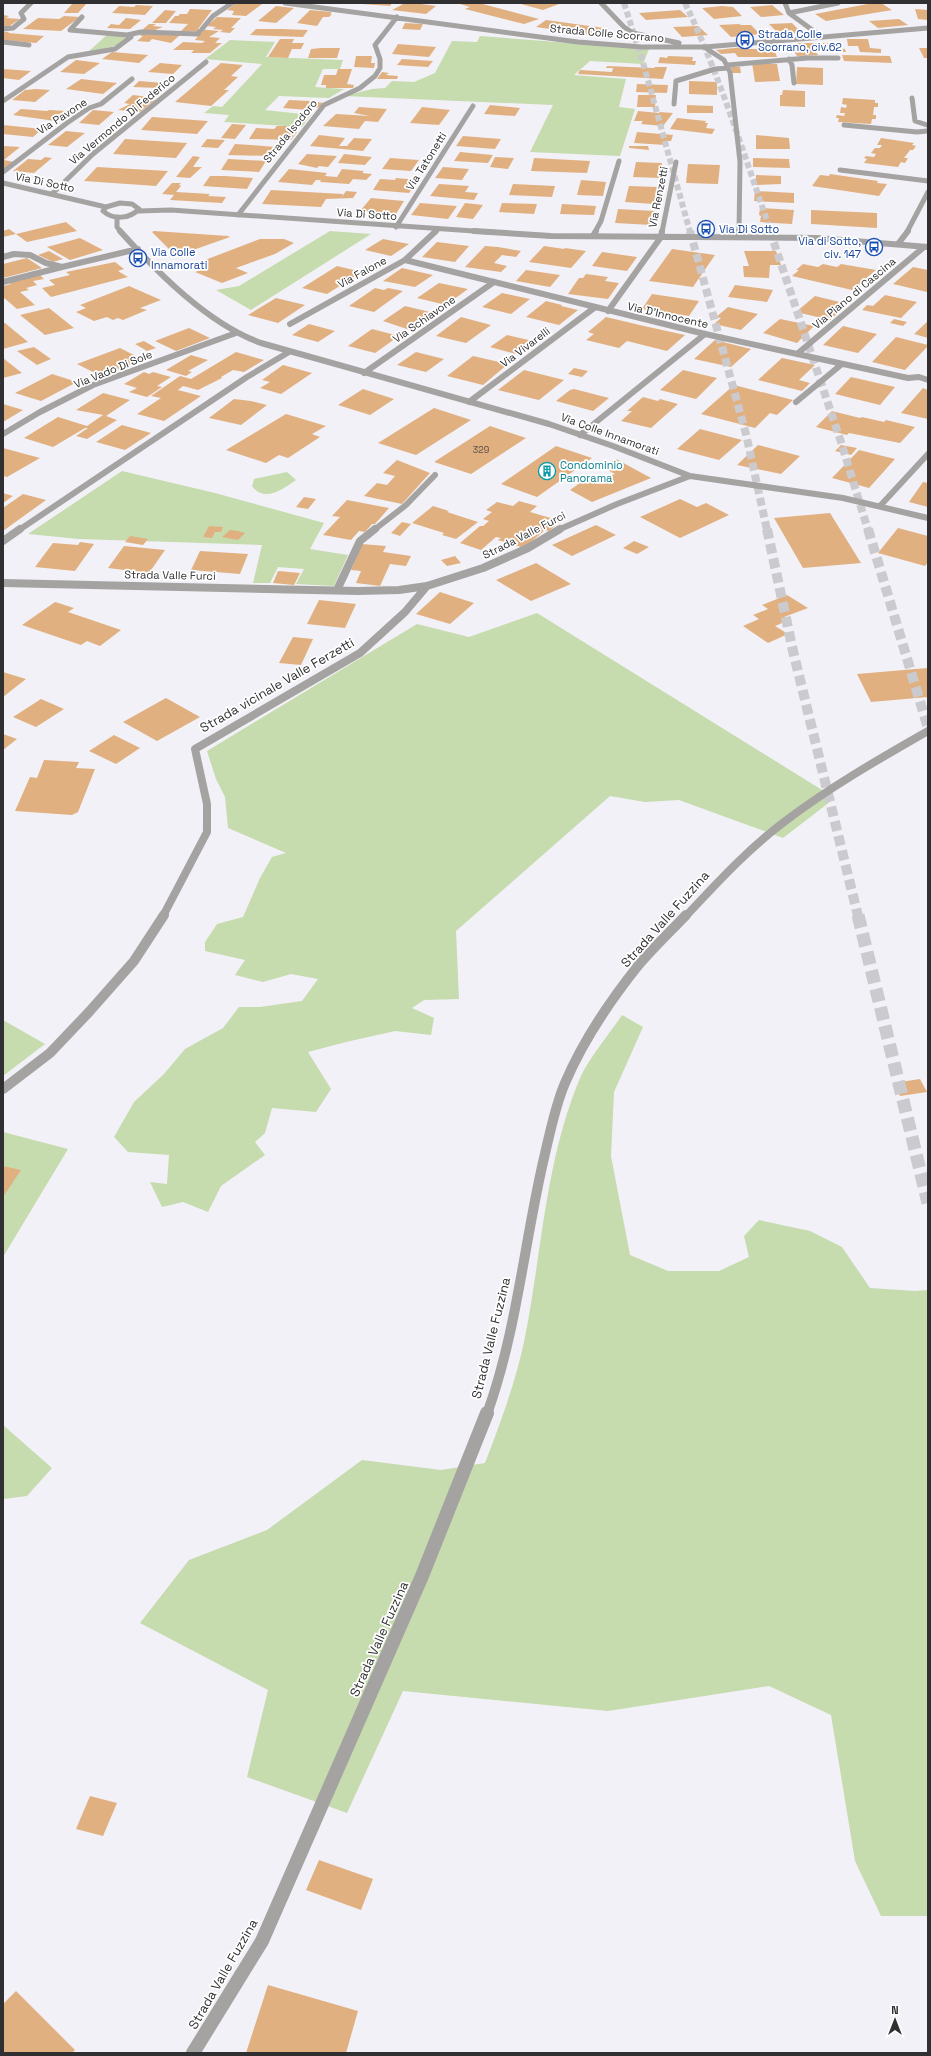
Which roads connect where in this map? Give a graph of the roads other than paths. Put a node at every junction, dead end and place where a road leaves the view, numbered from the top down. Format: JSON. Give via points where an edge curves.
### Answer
{"nodes":[{"id":1,"x":30,"y":3,"type":"edge"},
{"id":2,"x":232,"y":3,"type":"edge"},
{"id":3,"x":285,"y":3,"type":"edge"},
{"id":4,"x":601,"y":3,"type":"edge"},
{"id":5,"x":784,"y":3,"type":"edge"},
{"id":6,"x":838,"y":3,"type":"edge"},
{"id":7,"x":789,"y":13,"type":"junction"},
{"id":8,"x":82,"y":17,"type":"dead end"},
{"id":9,"x":397,"y":17,"type":"junction"},
{"id":10,"x":928,"y":28,"type":"edge"},
{"id":11,"x":3,"y":29,"type":"edge"},
{"id":12,"x":127,"y":35,"type":"junction"},
{"id":13,"x":822,"y":36,"type":"junction"},
{"id":14,"x":3,"y":42,"type":"edge"},
{"id":15,"x":29,"y":44,"type":"dead end"},
{"id":16,"x":705,"y":48,"type":"junction"},
{"id":17,"x":838,"y":58,"type":"dead end"},
{"id":18,"x":789,"y":59,"type":"junction"},
{"id":19,"x":206,"y":62,"type":"dead end"},
{"id":20,"x":728,"y":66,"type":"junction"},
{"id":21,"x":132,"y":79,"type":"dead end"},
{"id":22,"x":794,"y":83,"type":"dead end"},
{"id":23,"x":912,"y":98,"type":"dead end"},
{"id":24,"x":3,"y":101,"type":"edge"},
{"id":25,"x":674,"y":104,"type":"dead end"},
{"id":26,"x":473,"y":106,"type":"dead end"},
{"id":27,"x":844,"y":125,"type":"dead end"},
{"id":28,"x":928,"y":128,"type":"edge"},
{"id":29,"x":619,"y":161,"type":"dead end"},
{"id":30,"x":676,"y":162,"type":"dead end"},
{"id":31,"x":840,"y":170,"type":"dead end"},
{"id":32,"x":3,"y":172,"type":"edge"},
{"id":33,"x":928,"y":181,"type":"edge"},
{"id":34,"x":3,"y":183,"type":"edge"},
{"id":35,"x":39,"y":191,"type":"junction"},
{"id":36,"x":928,"y":192,"type":"edge"},
{"id":37,"x":52,"y":194,"type":"junction"},
{"id":38,"x":28,"y":196,"type":"dead end"},
{"id":39,"x":106,"y":207,"type":"junction"},
{"id":40,"x":139,"y":211,"type":"junction"},
{"id":41,"x":238,"y":215,"type":"junction"},
{"id":42,"x":117,"y":217,"type":"junction"},
{"id":43,"x":396,"y":227,"type":"junction"},
{"id":44,"x":438,"y":230,"type":"junction"},
{"id":45,"x":593,"y":236,"type":"junction"},
{"id":46,"x":739,"y":236,"type":"junction"},
{"id":47,"x":661,"y":237,"type":"junction"},
{"id":48,"x":898,"y":244,"type":"junction"},
{"id":49,"x":926,"y":247,"type":"edge"},
{"id":50,"x":138,"y":249,"type":"junction"},
{"id":51,"x":3,"y":258,"type":"edge"},
{"id":52,"x":405,"y":260,"type":"junction"},
{"id":53,"x":62,"y":267,"type":"junction"},
{"id":54,"x":3,"y":282,"type":"edge"},
{"id":55,"x":494,"y":282,"type":"junction"},
{"id":56,"x":594,"y":308,"type":"junction"},
{"id":57,"x":608,"y":311,"type":"junction"},
{"id":58,"x":290,"y":324,"type":"dead end"},
{"id":59,"x":236,"y":333,"type":"junction"},
{"id":60,"x":705,"y":334,"type":"junction"},
{"id":61,"x":289,"y":352,"type":"junction"},
{"id":62,"x":796,"y":354,"type":"junction"},
{"id":63,"x":842,"y":364,"type":"junction"},
{"id":64,"x":928,"y":369,"type":"edge"},
{"id":65,"x":364,"y":373,"type":"junction"},
{"id":66,"x":919,"y":377,"type":"junction"},
{"id":67,"x":928,"y":380,"type":"edge"},
{"id":68,"x":468,"y":402,"type":"junction"},
{"id":69,"x":796,"y":402,"type":"dead end"},
{"id":70,"x":3,"y":434,"type":"edge"},
{"id":71,"x":580,"y":435,"type":"junction"},
{"id":72,"x":928,"y":454,"type":"edge"},
{"id":73,"x":436,"y":475,"type":"dead end"},
{"id":74,"x":690,"y":476,"type":"junction"},
{"id":75,"x":880,"y":506,"type":"junction"},
{"id":76,"x":928,"y":518,"type":"edge"},
{"id":77,"x":3,"y":541,"type":"edge"},
{"id":78,"x":3,"y":584,"type":"edge"},
{"id":79,"x":427,"y":586,"type":"junction"},
{"id":80,"x":337,"y":590,"type":"junction"},
{"id":81,"x":928,"y":731,"type":"edge"},
{"id":82,"x":3,"y":1089,"type":"edge"},
{"id":83,"x":193,"y":2053,"type":"edge"}],
"edges":[{"from":1,"to":11,"type":"street","via":[[21,13],[24,19],[12,28]]},
{"from":2,"to":12,"type":"street","via":[[213,16],[198,34],[141,32]]},
{"from":3,"to":9,"type":"street","name":"Strada Colle Scorrano"},
{"from":4,"to":16,"type":"street","via":[[633,33]]},
{"from":5,"to":7,"type":"street"},
{"from":6,"to":7,"type":"street"},
{"from":7,"to":13,"type":"street"},
{"from":8,"to":12,"type":"street","via":[[70,27],[70,30]]},
{"from":9,"to":16,"type":"street","name":"Strada Colle Scorrano","via":[[578,42]]},
{"from":9,"to":41,"type":"street","name":"Strada Isodoro","via":[[375,45],[380,61],[371,82],[331,99],[324,105]]},
{"from":10,"to":13,"type":"street","name":"Strada Colle Scorrano"},
{"from":12,"to":24,"type":"street","via":[[130,39],[115,49],[61,60]]},
{"from":13,"to":16,"type":"street","name":"Strada Colle Scorrano"},
{"from":14,"to":15,"type":"street"},
{"from":16,"to":20,"type":"street","via":[[724,60]]},
{"from":17,"to":18,"type":"street"},
{"from":18,"to":20,"type":"street"},
{"from":18,"to":22,"type":"street"},
{"from":19,"to":37,"type":"street","name":"Via Vermondo Di Federico","via":[[94,154]]},
{"from":20,"to":25,"type":"street","via":[[676,81]]},
{"from":20,"to":46,"type":"street","via":[[740,162]]},
{"from":21,"to":32,"type":"street","name":"Via Pavone","via":[[101,104],[89,108],[67,123]]},
{"from":23,"to":28,"type":"street","via":[[915,121]]},
{"from":26,"to":43,"type":"street","name":"Via Tatonetti"},
{"from":27,"to":28,"type":"street","via":[[916,132]]},
{"from":29,"to":45,"type":"street","via":[[601,221]]},
{"from":30,"to":47,"type":"street","name":"Via Renzetti"},
{"from":31,"to":33,"type":"street"},
{"from":34,"to":35,"type":"street","name":"Via Di Sotto"},
{"from":35,"to":37,"type":"street","name":"Via Di Sotto"},
{"from":35,"to":38,"type":"street"},
{"from":36,"to":48,"type":"street","via":[[910,229]]},
{"from":37,"to":39,"type":"street","name":"Via Di Sotto"},
{"from":39,"to":40,"type":"street","via":[[126,203],[136,205]]},
{"from":39,"to":42,"type":"street","via":[[103,209],[104,213]]},
{"from":40,"to":41,"type":"street","name":"Via Di Sotto","via":[[171,210]]},
{"from":40,"to":42,"type":"street","via":[[133,215]]},
{"from":41,"to":43,"type":"street","name":"Via Di Sotto"},
{"from":42,"to":50,"type":"street","name":"Via Colle Innamorati","via":[[117,227]]},
{"from":43,"to":44,"type":"street","name":"Via Di Sotto"},
{"from":44,"to":45,"type":"street","name":"Via Di Sotto"},
{"from":44,"to":52,"type":"street","name":"Via Falone"},
{"from":45,"to":47,"type":"street","name":"Via Di Sotto"},
{"from":46,"to":47,"type":"street","name":"Via Di Sotto"},
{"from":46,"to":48,"type":"street","name":"Via Di Sotto"},
{"from":47,"to":57,"type":"street"},
{"from":48,"to":49,"type":"street","name":"Via Di Sotto"},
{"from":49,"to":62,"type":"street","name":"Via Piano di Cascina"},
{"from":50,"to":53,"type":"street"},
{"from":50,"to":59,"type":"street","name":"Via Colle Innamorati","via":[[191,299]]},
{"from":51,"to":53,"type":"street","via":[[16,254],[30,254]]},
{"from":52,"to":55,"type":"street","name":"Via D'Innocente"},
{"from":52,"to":58,"type":"street","name":"Via Falone"},
{"from":53,"to":54,"type":"street"},
{"from":55,"to":56,"type":"street","name":"Via D'Innocente"},
{"from":55,"to":65,"type":"street","name":"Via Schiavone"},
{"from":56,"to":57,"type":"street","name":"Via D'Innocente"},
{"from":56,"to":68,"type":"street","name":"Via Vivarelli"},
{"from":57,"to":60,"type":"street","name":"Via D'Innocente"},
{"from":59,"to":61,"type":"street","name":"Via Colle Innamorati"},
{"from":59,"to":70,"type":"street","name":"Via Vado Di Sole","via":[[93,385]]},
{"from":60,"to":62,"type":"street","name":"Via D'Innocente"},
{"from":60,"to":71,"type":"street"},
{"from":61,"to":65,"type":"street","name":"Via Colle Innamorati"},
{"from":61,"to":77,"type":"street","via":[[247,376]]},
{"from":62,"to":63,"type":"street","name":"Via D'Innocente"},
{"from":63,"to":66,"type":"street","name":"Via D'Innocente","via":[[908,378]]},
{"from":63,"to":69,"type":"street"},
{"from":64,"to":66,"type":"street"},
{"from":65,"to":68,"type":"street","name":"Via Colle Innamorati"},
{"from":66,"to":67,"type":"street","name":"Via D'Innocente"},
{"from":68,"to":71,"type":"street","name":"Via Colle Innamorati"},
{"from":71,"to":74,"type":"street","name":"Via Colle Innamorati"},
{"from":72,"to":75,"type":"street"},
{"from":73,"to":80,"type":"street","via":[[406,505],[360,541]]},
{"from":74,"to":75,"type":"street","name":"Via Colle Innamorati","via":[[843,498]]},
{"from":74,"to":79,"type":"street","name":"Strada Valle Furci","via":[[567,525],[528,548],[483,568]]},
{"from":75,"to":76,"type":"street","name":"Via Colle Innamorati"},
{"from":78,"to":80,"type":"street","name":"Strada Valle Furci"},
{"from":79,"to":80,"type":"street","name":"Strada Valle Furci","via":[[399,590]]},
{"from":79,"to":82,"type":"street","name":"Strada vicinale Valle Ferzetti","via":[[404,612],[360,653],[195,749],[207,804],[207,832],[169,907],[134,961],[89,1012],[50,1053]]},
{"from":81,"to":83,"type":"street","name":"Strada Valle Fuzzina","via":[[855,773],[784,822],[728,871],[637,967],[596,1026],[565,1083],[549,1137],[533,1204],[519,1293],[495,1391],[465,1471],[422,1576],[262,1941]]}]}
